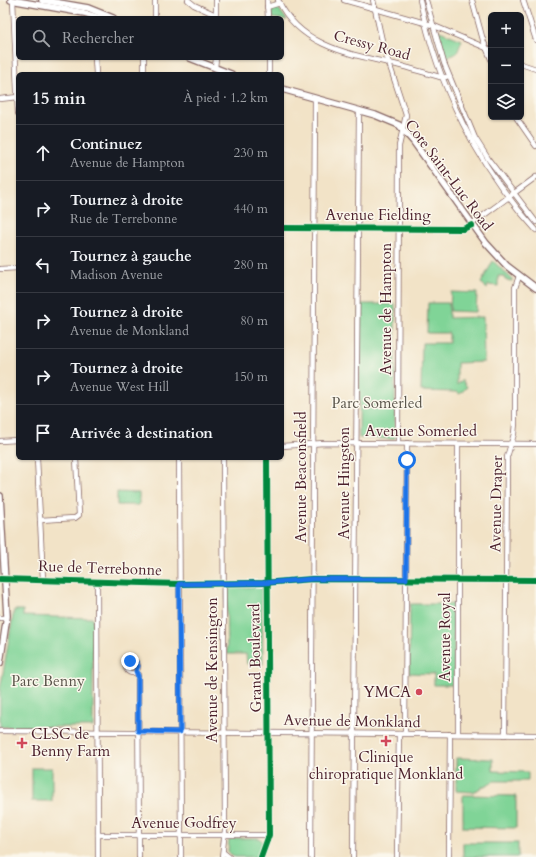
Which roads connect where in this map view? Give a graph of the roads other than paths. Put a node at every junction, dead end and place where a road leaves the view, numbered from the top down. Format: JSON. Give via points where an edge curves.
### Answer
{"nodes":[{"id":1,"x":12,"y":0,"type":"edge"},
{"id":2,"x":42,"y":0,"type":"edge"},
{"id":3,"x":155,"y":0,"type":"edge"},
{"id":4,"x":188,"y":0,"type":"edge"},
{"id":5,"x":216,"y":0,"type":"edge"},
{"id":6,"x":267,"y":0,"type":"edge"},
{"id":7,"x":344,"y":0,"type":"edge"},
{"id":8,"x":373,"y":0,"type":"edge"},
{"id":9,"x":420,"y":0,"type":"edge"},
{"id":10,"x":426,"y":0,"type":"edge"},
{"id":11,"x":472,"y":0,"type":"edge"},
{"id":12,"x":523,"y":0,"type":"edge"},
{"id":13,"x":21,"y":1,"type":"edge"},
{"id":14,"x":279,"y":1,"type":"edge"},
{"id":15,"x":70,"y":5,"type":"edge"},
{"id":16,"x":267,"y":7,"type":"junction"},
{"id":17,"x":375,"y":9,"type":"junction"},
{"id":18,"x":96,"y":16,"type":"edge"},
{"id":19,"x":155,"y":16,"type":"edge"},
{"id":20,"x":216,"y":16,"type":"edge"},
{"id":21,"x":268,"y":16,"type":"edge"},
{"id":22,"x":426,"y":23,"type":"junction"},
{"id":23,"x":432,"y":25,"type":"junction"},
{"id":24,"x":536,"y":40,"type":"edge"},
{"id":25,"x":489,"y":48,"type":"edge"},
{"id":26,"x":488,"y":49,"type":"edge"},
{"id":27,"x":95,"y":60,"type":"edge"},
{"id":28,"x":144,"y":60,"type":"edge"},
{"id":29,"x":195,"y":60,"type":"edge"},
{"id":30,"x":216,"y":60,"type":"edge"},
{"id":31,"x":269,"y":60,"type":"edge"},
{"id":32,"x":389,"y":63,"type":"junction"},
{"id":33,"x":524,"y":65,"type":"edge"},
{"id":34,"x":215,"y":68,"type":"junction"},
{"id":35,"x":536,"y":69,"type":"edge"},
{"id":36,"x":16,"y":72,"type":"edge"},
{"id":37,"x":96,"y":72,"type":"edge"},
{"id":38,"x":144,"y":72,"type":"edge"},
{"id":39,"x":222,"y":72,"type":"edge"},
{"id":40,"x":269,"y":72,"type":"edge"},
{"id":41,"x":447,"y":77,"type":"junction"},
{"id":42,"x":284,"y":90,"type":"edge"},
{"id":43,"x":16,"y":97,"type":"edge"},
{"id":44,"x":316,"y":98,"type":"junction"},
{"id":45,"x":0,"y":99,"type":"edge"},
{"id":46,"x":358,"y":110,"type":"junction"},
{"id":47,"x":518,"y":120,"type":"edge"},
{"id":48,"x":403,"y":129,"type":"junction"},
{"id":49,"x":536,"y":146,"type":"edge"},
{"id":50,"x":536,"y":177,"type":"edge"},
{"id":51,"x":511,"y":195,"type":"junction"},
{"id":52,"x":536,"y":222,"type":"edge"},
{"id":53,"x":472,"y":225,"type":"junction"},
{"id":54,"x":284,"y":228,"type":"edge"},
{"id":55,"x":314,"y":228,"type":"junction"},
{"id":56,"x":357,"y":228,"type":"junction"},
{"id":57,"x":399,"y":228,"type":"junction"},
{"id":58,"x":536,"y":230,"type":"edge"},
{"id":59,"x":16,"y":268,"type":"edge"},
{"id":60,"x":0,"y":269,"type":"edge"},
{"id":61,"x":519,"y":276,"type":"junction"},
{"id":62,"x":536,"y":288,"type":"edge"},
{"id":63,"x":16,"y":440,"type":"edge"},
{"id":64,"x":0,"y":441,"type":"edge"},
{"id":65,"x":313,"y":443,"type":"junction"},
{"id":66,"x":356,"y":443,"type":"junction"},
{"id":67,"x":398,"y":443,"type":"junction"},
{"id":68,"x":407,"y":443,"type":"junction"},
{"id":69,"x":458,"y":444,"type":"junction"},
{"id":70,"x":511,"y":444,"type":"junction"},
{"id":71,"x":536,"y":444,"type":"edge"},
{"id":72,"x":284,"y":446,"type":"edge"},
{"id":73,"x":37,"y":460,"type":"edge"},
{"id":74,"x":76,"y":460,"type":"edge"},
{"id":75,"x":179,"y":460,"type":"edge"},
{"id":76,"x":223,"y":460,"type":"edge"},
{"id":77,"x":267,"y":460,"type":"edge"},
{"id":78,"x":0,"y":496,"type":"edge"},
{"id":79,"x":40,"y":520,"type":"junction"},
{"id":80,"x":3,"y":579,"type":"edge"},
{"id":81,"x":312,"y":579,"type":"junction"},
{"id":82,"x":355,"y":579,"type":"junction"},
{"id":83,"x":406,"y":579,"type":"junction"},
{"id":84,"x":43,"y":580,"type":"junction"},
{"id":85,"x":457,"y":580,"type":"junction"},
{"id":86,"x":508,"y":580,"type":"junction"},
{"id":87,"x":536,"y":580,"type":"edge"},
{"id":88,"x":97,"y":581,"type":"junction"},
{"id":89,"x":224,"y":583,"type":"junction"},
{"id":90,"x":268,"y":583,"type":"junction"},
{"id":91,"x":179,"y":584,"type":"junction"},
{"id":92,"x":0,"y":618,"type":"edge"},
{"id":93,"x":7,"y":618,"type":"junction"},
{"id":94,"x":1,"y":656,"type":"edge"},
{"id":95,"x":0,"y":663,"type":"edge"},
{"id":96,"x":136,"y":671,"type":"dead end"},
{"id":97,"x":0,"y":731,"type":"edge"},
{"id":98,"x":97,"y":731,"type":"junction"},
{"id":99,"x":138,"y":731,"type":"junction"},
{"id":100,"x":180,"y":732,"type":"junction"},
{"id":101,"x":225,"y":732,"type":"junction"},
{"id":102,"x":269,"y":732,"type":"junction"},
{"id":103,"x":312,"y":732,"type":"junction"},
{"id":104,"x":354,"y":733,"type":"junction"},
{"id":105,"x":406,"y":733,"type":"junction"},
{"id":106,"x":398,"y":734,"type":"junction"},
{"id":107,"x":450,"y":734,"type":"junction"},
{"id":108,"x":458,"y":734,"type":"junction"},
{"id":109,"x":505,"y":735,"type":"junction"},
{"id":110,"x":536,"y":735,"type":"edge"},
{"id":111,"x":181,"y":834,"type":"junction"},
{"id":112,"x":225,"y":834,"type":"junction"},
{"id":113,"x":98,"y":835,"type":"junction"},
{"id":114,"x":139,"y":835,"type":"junction"},
{"id":115,"x":269,"y":835,"type":"junction"},
{"id":116,"x":223,"y":855,"type":"edge"},
{"id":117,"x":98,"y":857,"type":"edge"},
{"id":118,"x":139,"y":857,"type":"edge"},
{"id":119,"x":181,"y":857,"type":"edge"},
{"id":120,"x":229,"y":857,"type":"edge"},
{"id":121,"x":261,"y":857,"type":"edge"},
{"id":122,"x":311,"y":857,"type":"edge"},
{"id":123,"x":353,"y":857,"type":"edge"},
{"id":124,"x":397,"y":857,"type":"edge"},
{"id":125,"x":449,"y":857,"type":"edge"}],
"edges":[{"from":1,"to":13,"type":"main road"},
{"from":1,"to":36,"type":"street"},
{"from":2,"to":15,"type":"main road"},
{"from":3,"to":19,"type":"street"},
{"from":4,"to":20,"type":"street"},
{"from":5,"to":20,"type":"street"},
{"from":6,"to":16,"type":"street"},
{"from":7,"to":17,"type":"street"},
{"from":8,"to":17,"type":"street","name":"Avenue de Hampton"},
{"from":9,"to":22,"type":"street"},
{"from":10,"to":23,"type":"street"},
{"from":11,"to":25,"type":"street"},
{"from":12,"to":24,"type":"street"},
{"from":13,"to":15,"type":"main road"},
{"from":14,"to":16,"type":"street","name":"Cressy Road"},
{"from":14,"to":32,"type":"street","name":"Cressy Road","via":[[293,22],[316,41],[335,50]]},
{"from":15,"to":18,"type":"main road"},
{"from":16,"to":21,"type":"street"},
{"from":17,"to":22,"type":"street"},
{"from":17,"to":32,"type":"street","name":"Avenue de Hampton"},
{"from":22,"to":23,"type":"street"},
{"from":22,"to":41,"type":"street"},
{"from":23,"to":26,"type":"street"},
{"from":23,"to":41,"type":"street"},
{"from":27,"to":37,"type":"street"},
{"from":28,"to":38,"type":"street"},
{"from":29,"to":34,"type":"main road"},
{"from":30,"to":34,"type":"street"},
{"from":31,"to":40,"type":"street"},
{"from":32,"to":41,"type":"street","name":"Cressy Road"},
{"from":32,"to":48,"type":"street","name":"Avenue de Hampton","via":[[406,115]]},
{"from":33,"to":35,"type":"street"},
{"from":34,"to":39,"type":"main road"},
{"from":41,"to":51,"type":"street","via":[[472,142]]},
{"from":42,"to":44,"type":"main road","name":"Cote Saint-Luc Road"},
{"from":43,"to":45,"type":"street"},
{"from":44,"to":46,"type":"main road","name":"Cote Saint-Luc Road"},
{"from":44,"to":55,"type":"street","name":"Avenue Beaconsfield"},
{"from":46,"to":48,"type":"main road","name":"Cote Saint-Luc Road","via":[[390,119]]},
{"from":46,"to":56,"type":"street","name":"Avenue Hingston"},
{"from":47,"to":49,"type":"street"},
{"from":48,"to":53,"type":"main road","name":"Cote Saint-Luc Road"},
{"from":48,"to":57,"type":"street","name":"Avenue de Hampton","via":[[399,146]]},
{"from":50,"to":51,"type":"street"},
{"from":51,"to":52,"type":"street"},
{"from":51,"to":53,"type":"street"},
{"from":51,"to":58,"type":"street"},
{"from":53,"to":57,"type":"street","name":"Avenue Fielding","via":[[464,229]]},
{"from":53,"to":61,"type":"main road","name":"Cote Saint-Luc Road","via":[[496,255]]},
{"from":54,"to":55,"type":"street","name":"Avenue Fielding"},
{"from":55,"to":56,"type":"street","name":"Avenue Fielding"},
{"from":55,"to":65,"type":"street","name":"Avenue Beaconsfield"},
{"from":56,"to":57,"type":"street","name":"Avenue Fielding"},
{"from":56,"to":66,"type":"street","name":"Avenue Hingston"},
{"from":57,"to":67,"type":"street","name":"Avenue de Hampton"},
{"from":59,"to":60,"type":"street"},
{"from":61,"to":62,"type":"main road","name":"Cote Saint-Luc Road"},
{"from":61,"to":70,"type":"street","name":"Avenue Draper","via":[[515,288],[515,423]]},
{"from":63,"to":64,"type":"street"},
{"from":65,"to":66,"type":"street","name":"Avenue Somerled"},
{"from":65,"to":72,"type":"street","name":"Avenue Somerled"},
{"from":65,"to":81,"type":"street","name":"Avenue Beaconsfield"},
{"from":66,"to":67,"type":"street","name":"Avenue Somerled"},
{"from":66,"to":82,"type":"street","name":"Avenue Hingston"},
{"from":67,"to":68,"type":"street","name":"Avenue Somerled"},
{"from":68,"to":69,"type":"street","name":"Avenue Somerled"},
{"from":68,"to":83,"type":"street"},
{"from":69,"to":70,"type":"street","name":"Avenue Somerled"},
{"from":69,"to":85,"type":"street","name":"Avenue Royal"},
{"from":70,"to":71,"type":"street","name":"Avenue Somerled"},
{"from":70,"to":86,"type":"street","name":"Avenue Draper","via":[[507,457]]},
{"from":73,"to":79,"type":"street"},
{"from":74,"to":79,"type":"street","via":[[78,518]]},
{"from":75,"to":91,"type":"street"},
{"from":76,"to":89,"type":"street","name":"Avenue de Kensington"},
{"from":77,"to":90,"type":"street","name":"Grand Boulevard"},
{"from":78,"to":80,"type":"main road"},
{"from":79,"to":84,"type":"street"},
{"from":80,"to":84,"type":"street","name":"Rue de Terrebonne"},
{"from":80,"to":93,"type":"main road"},
{"from":81,"to":82,"type":"street","name":"Rue de Terrebonne"},
{"from":81,"to":90,"type":"street","name":"Rue de Terrebonne"},
{"from":81,"to":103,"type":"street","name":"Avenue Beaconsfield"},
{"from":82,"to":83,"type":"street","name":"Rue de Terrebonne"},
{"from":82,"to":104,"type":"street","name":"Avenue Hingston"},
{"from":83,"to":85,"type":"street","name":"Rue de Terrebonne"},
{"from":83,"to":105,"type":"street"},
{"from":84,"to":88,"type":"street","name":"Rue de Terrebonne"},
{"from":85,"to":86,"type":"street","name":"Rue de Terrebonne"},
{"from":85,"to":108,"type":"street","name":"Avenue Royal"},
{"from":86,"to":87,"type":"street","name":"Rue de Terrebonne"},
{"from":86,"to":109,"type":"street","name":"Avenue Draper"},
{"from":88,"to":91,"type":"street","name":"Rue de Terrebonne"},
{"from":88,"to":98,"type":"street"},
{"from":89,"to":90,"type":"street","name":"Rue de Terrebonne"},
{"from":89,"to":91,"type":"street","name":"Rue de Terrebonne"},
{"from":89,"to":101,"type":"street","name":"Avenue de Kensington"},
{"from":90,"to":102,"type":"street","name":"Grand Boulevard"},
{"from":91,"to":100,"type":"street"},
{"from":92,"to":93,"type":"street"},
{"from":93,"to":94,"type":"main road"},
{"from":94,"to":95,"type":"main road"},
{"from":96,"to":99,"type":"street"},
{"from":97,"to":98,"type":"street","name":"Avenue de Monkland"},
{"from":98,"to":99,"type":"street","name":"Avenue de Monkland"},
{"from":98,"to":113,"type":"street"},
{"from":99,"to":100,"type":"street","name":"Avenue de Monkland"},
{"from":99,"to":114,"type":"street"},
{"from":100,"to":101,"type":"street","name":"Avenue de Monkland"},
{"from":100,"to":111,"type":"street"},
{"from":101,"to":102,"type":"street","name":"Avenue de Monkland"},
{"from":101,"to":112,"type":"street","name":"Avenue de Kensington"},
{"from":102,"to":103,"type":"street","name":"Avenue de Monkland"},
{"from":102,"to":115,"type":"street","name":"Grand Boulevard"},
{"from":103,"to":104,"type":"street","name":"Avenue de Monkland"},
{"from":103,"to":122,"type":"street","name":"Avenue Beaconsfield"},
{"from":104,"to":106,"type":"street","name":"Avenue de Monkland"},
{"from":104,"to":123,"type":"street","name":"Avenue Hingston"},
{"from":105,"to":106,"type":"street","name":"Avenue de Monkland"},
{"from":105,"to":107,"type":"street","name":"Avenue de Monkland"},
{"from":106,"to":124,"type":"street"},
{"from":107,"to":108,"type":"street","name":"Avenue de Monkland"},
{"from":107,"to":125,"type":"street"},
{"from":108,"to":109,"type":"street","name":"Avenue de Monkland"},
{"from":109,"to":110,"type":"street","name":"Avenue de Monkland"},
{"from":111,"to":112,"type":"street","name":"Avenue Godfrey"},
{"from":111,"to":114,"type":"street","name":"Avenue Godfrey"},
{"from":111,"to":119,"type":"street"},
{"from":112,"to":115,"type":"street","name":"Avenue Godfrey"},
{"from":112,"to":116,"type":"street","name":"Avenue de Kensington"},
{"from":113,"to":114,"type":"street","name":"Avenue Godfrey"},
{"from":113,"to":117,"type":"street"},
{"from":114,"to":118,"type":"street"},
{"from":115,"to":121,"type":"street","name":"Grand Boulevard"},
{"from":116,"to":120,"type":"street","name":"Avenue Godfrey"}]}
